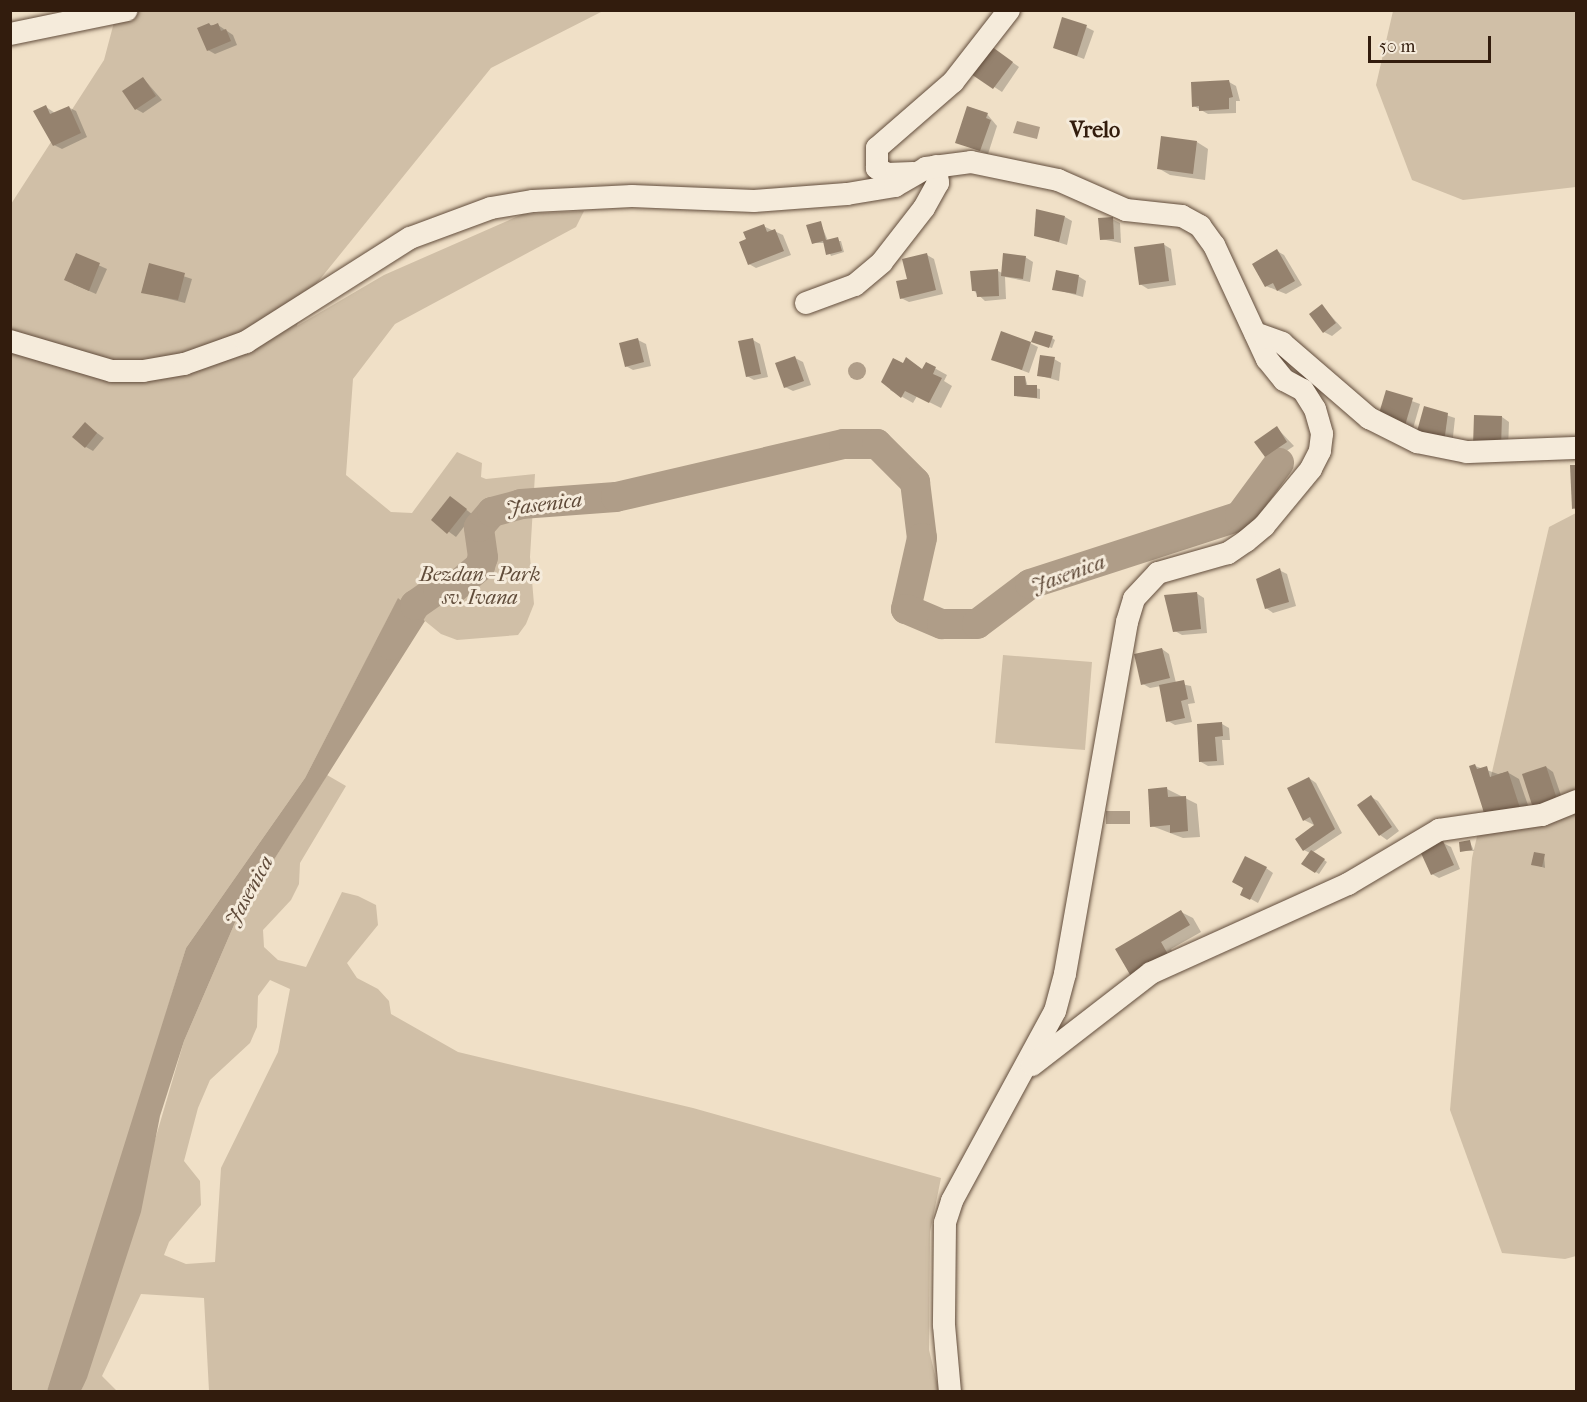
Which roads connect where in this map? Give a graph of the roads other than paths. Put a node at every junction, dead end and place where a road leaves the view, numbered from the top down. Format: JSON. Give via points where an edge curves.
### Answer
{"nodes":[{"id":1,"x":127,"y":10,"type":"edge"},
{"id":2,"x":1009,"y":10,"type":"edge"},
{"id":3,"x":10,"y":34,"type":"edge"},
{"id":4,"x":926,"y":170,"type":"junction"},
{"id":5,"x":806,"y":303,"type":"dead end"},
{"id":6,"x":1255,"y":333,"type":"junction"},
{"id":7,"x":10,"y":341,"type":"edge"},
{"id":8,"x":1576,"y":448,"type":"edge"},
{"id":9,"x":1576,"y":801,"type":"edge"},
{"id":10,"x":1025,"y":1070,"type":"junction"},
{"id":11,"x":950,"y":1392,"type":"edge"}],
"edges":[{"from":1,"to":3,"type":"street"},
{"from":2,"to":4,"type":"street","via":[[953,82],[877,148],[877,168],[886,174]]},
{"from":4,"to":5,"type":"street","via":[[938,183],[924,208],[882,262],[855,285]]},
{"from":4,"to":6,"type":"street","via":[[971,162],[1008,169],[1058,180],[1126,210],[1182,216],[1193,221],[1214,245]]},
{"from":4,"to":7,"type":"street","via":[[895,186],[801,198],[724,202],[584,196],[491,208],[410,238],[376,256],[246,342],[218,354],[173,365],[112,371]]},
{"from":6,"to":8,"type":"street","via":[[1282,343],[1369,418],[1417,442],[1467,452]]},
{"from":6,"to":10,"type":"street","via":[[1267,359],[1284,380],[1303,390],[1315,409],[1322,434],[1320,451],[1285,502],[1246,541],[1228,553],[1158,573],[1134,599],[1065,974],[1055,1011]]},
{"from":9,"to":10,"type":"street","via":[[1542,815],[1439,830],[1348,884],[1151,973]]},
{"from":10,"to":11,"type":"street","via":[[952,1201],[945,1223],[944,1325]]}]}
